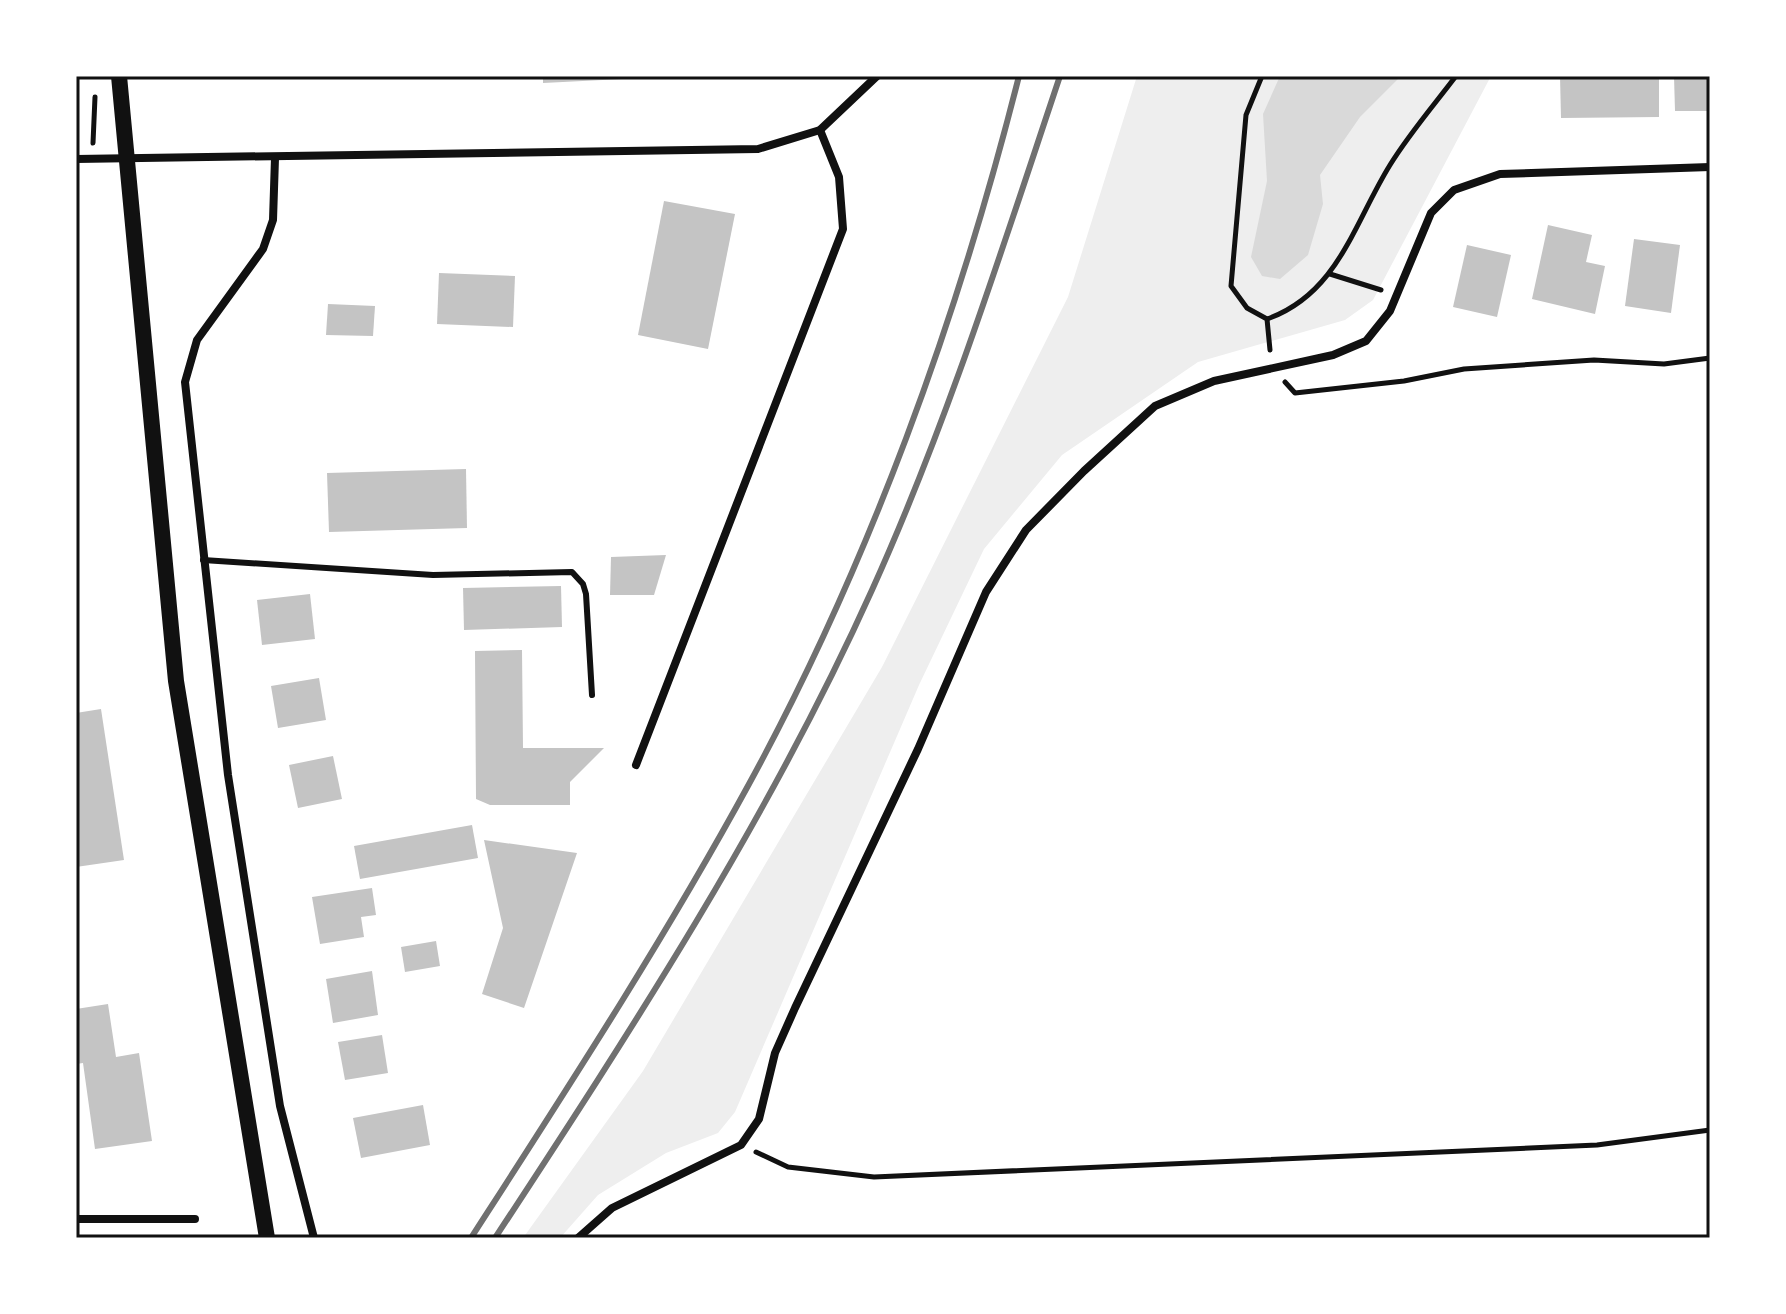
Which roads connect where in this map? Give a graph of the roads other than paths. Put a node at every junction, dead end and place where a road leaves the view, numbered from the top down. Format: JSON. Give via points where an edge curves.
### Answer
{"nodes":[{"id":1,"x":119,"y":76,"type":"edge"},
{"id":2,"x":877,"y":76,"type":"edge"},
{"id":3,"x":820,"y":130,"type":"junction"},
{"id":4,"x":275,"y":158,"type":"junction"},
{"id":5,"x":76,"y":159,"type":"edge"},
{"id":6,"x":126,"y":159,"type":"junction"},
{"id":7,"x":1710,"y":167,"type":"edge"},
{"id":8,"x":202,"y":560,"type":"junction"},
{"id":9,"x":592,"y":695,"type":"dead end"},
{"id":10,"x":636,"y":765,"type":"dead end"},
{"id":11,"x":76,"y":1219,"type":"edge"},
{"id":12,"x":195,"y":1219,"type":"dead end"},
{"id":13,"x":267,"y":1238,"type":"edge"},
{"id":14,"x":314,"y":1238,"type":"edge"},
{"id":15,"x":578,"y":1238,"type":"edge"}],
"edges":[{"from":1,"to":6,"type":"main road"},
{"from":2,"to":3,"type":"street"},
{"from":3,"to":4,"type":"street","via":[[758,149]]},
{"from":3,"to":10,"type":"street","via":[[839,177],[843,229]]},
{"from":4,"to":6,"type":"street"},
{"from":4,"to":8,"type":"street","via":[[273,220],[263,249],[197,340],[185,382]]},
{"from":5,"to":6,"type":"street"},
{"from":6,"to":13,"type":"main road","via":[[176,681]]},
{"from":7,"to":15,"type":"street","via":[[1500,174],[1454,190],[1431,213],[1390,311],[1366,341],[1333,355],[1214,381],[1155,406],[1084,471],[1026,530],[986,592],[775,1053],[759,1119],[741,1145],[612,1208]]},
{"from":8,"to":9,"type":"lane","via":[[433,575],[572,572],[586,594]]},
{"from":8,"to":14,"type":"street","via":[[228,775],[280,1106]]},
{"from":11,"to":12,"type":"street"}]}
